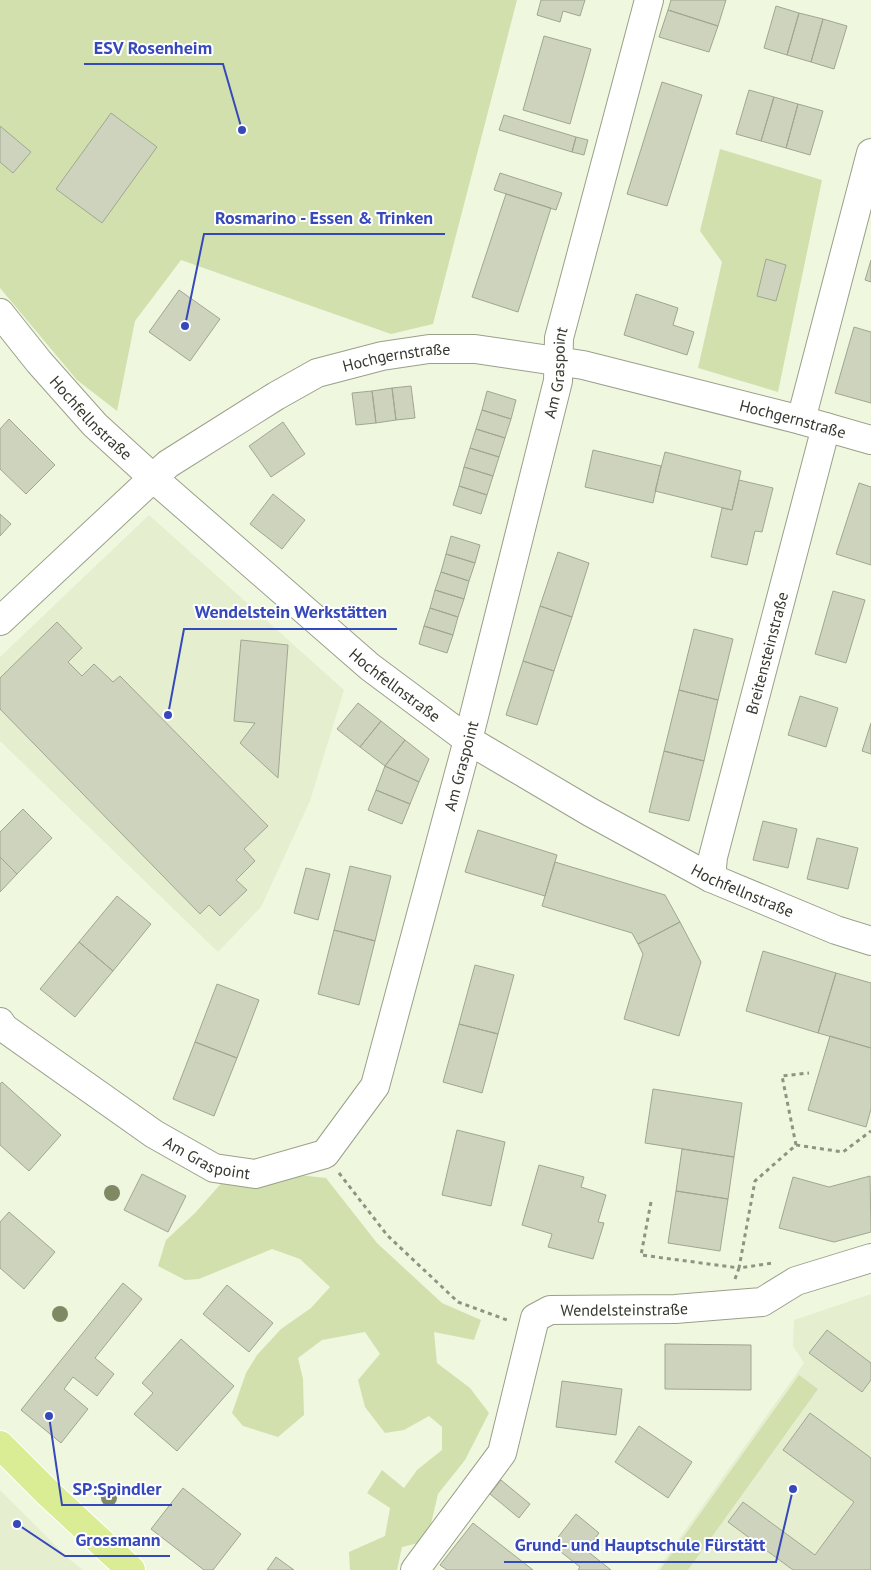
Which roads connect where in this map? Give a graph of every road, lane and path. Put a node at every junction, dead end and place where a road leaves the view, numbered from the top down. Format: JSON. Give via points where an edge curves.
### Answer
{"nodes":[{"id":1,"x":649,"y":0,"type":"edge"},
{"id":2,"x":871,"y":153,"type":"edge"},
{"id":3,"x":0,"y":313,"type":"edge"},
{"id":4,"x":559,"y":360,"type":"junction"},
{"id":5,"x":813,"y":423,"type":"junction"},
{"id":6,"x":871,"y":440,"type":"edge"},
{"id":7,"x":152,"y":477,"type":"junction"},
{"id":8,"x":0,"y":621,"type":"edge"},
{"id":9,"x":468,"y":740,"type":"junction"},
{"id":10,"x":711,"y":878,"type":"junction"},
{"id":11,"x":871,"y":941,"type":"edge"},
{"id":12,"x":0,"y":1022,"type":"edge"},
{"id":13,"x":809,"y":1072,"type":"dead end"},
{"id":14,"x":871,"y":1131,"type":"edge"},
{"id":15,"x":796,"y":1145,"type":"junction"},
{"id":16,"x":325,"y":1154,"type":"junction"},
{"id":17,"x":652,"y":1202,"type":"dead end"},
{"id":18,"x":871,"y":1258,"type":"edge"},
{"id":19,"x":532,"y":1329,"type":"junction"},
{"id":20,"x":0,"y":1444,"type":"edge"},
{"id":21,"x":131,"y":1570,"type":"edge"},
{"id":22,"x":415,"y":1570,"type":"edge"}],
"edges":[{"from":1,"to":4,"type":"street","name":"Am Graspoint","via":[[559,338]]},
{"from":2,"to":5,"type":"street","name":"Breitensteinstraße"},
{"from":3,"to":7,"type":"street","name":"Hochfellnstraße","via":[[95,425]]},
{"from":4,"to":5,"type":"street","name":"Hochgernstraße"},
{"from":4,"to":7,"type":"street","name":"Hochgernstraße","via":[[476,349],[429,349],[382,356],[317,374],[221,430]]},
{"from":4,"to":9,"type":"street","name":"Am Graspoint","via":[[558,381]]},
{"from":5,"to":6,"type":"street","name":"Hochgernstraße"},
{"from":5,"to":10,"type":"street","name":"Breitensteinstraße","via":[[713,857]]},
{"from":7,"to":8,"type":"street","name":"Hochgernstraße"},
{"from":7,"to":9,"type":"street","name":"Hochfellnstraße","via":[[370,668]]},
{"from":9,"to":10,"type":"street","name":"Hochfellnstraße"},
{"from":9,"to":16,"type":"street","name":"Am Graspoint","via":[[375,1086]]},
{"from":10,"to":11,"type":"street","name":"Hochfellnstraße","via":[[836,930]]},
{"from":12,"to":16,"type":"street","name":"Am Graspoint","via":[[154,1134],[214,1168],[255,1174]]},
{"from":13,"to":15,"type":"path","via":[[782,1076]]},
{"from":14,"to":15,"type":"path","via":[[843,1152]]},
{"from":15,"to":17,"type":"path","via":[[755,1181],[739,1268],[641,1255]]},
{"from":16,"to":19,"type":"path","via":[[387,1235],[458,1302]]},
{"from":18,"to":19,"type":"street","name":"Wendelsteinstraße","via":[[796,1281],[762,1302],[675,1309],[550,1310],[536,1318]]},
{"from":19,"to":22,"type":"street","name":"Wendelsteinstraße","via":[[502,1453]]},
{"from":20,"to":21,"type":"main road","via":[[48,1494]]}]}
